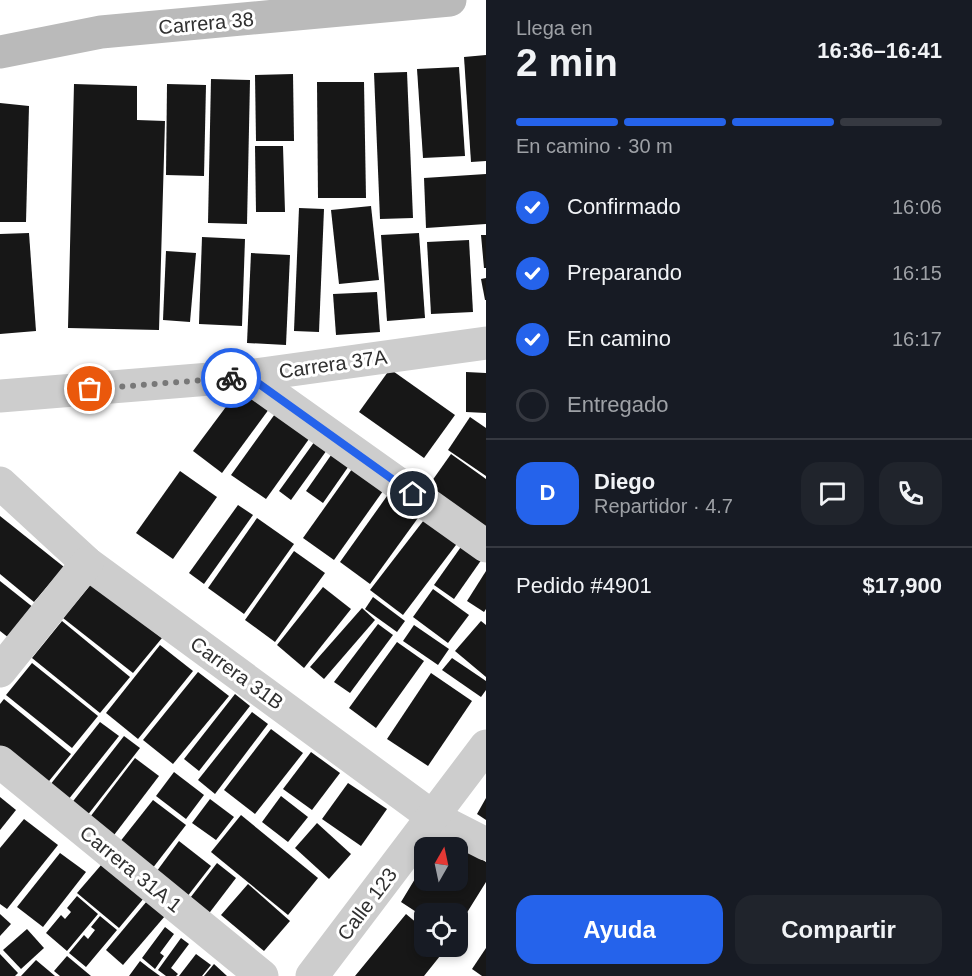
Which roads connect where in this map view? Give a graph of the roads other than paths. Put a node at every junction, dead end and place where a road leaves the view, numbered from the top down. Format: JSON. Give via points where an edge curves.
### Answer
{"nodes":[{"id":1,"x":450,"y":0,"type":"edge"},
{"id":2,"x":0,"y":52,"type":"edge"},
{"id":3,"x":486,"y":343,"type":"edge"},
{"id":4,"x":248,"y":376,"type":"junction"},
{"id":5,"x":0,"y":396,"type":"edge"},
{"id":6,"x":0,"y":483,"type":"edge"},
{"id":7,"x":486,"y":546,"type":"edge"},
{"id":8,"x":87,"y":563,"type":"junction"},
{"id":9,"x":0,"y":670,"type":"edge"},
{"id":10,"x":486,"y":746,"type":"edge"},
{"id":11,"x":0,"y":762,"type":"edge"},
{"id":12,"x":433,"y":818,"type":"junction"},
{"id":13,"x":486,"y":844,"type":"edge"},
{"id":14,"x":262,"y":976,"type":"edge"},
{"id":15,"x":312,"y":976,"type":"edge"}],
"edges":[{"from":1,"to":2,"type":"main road","name":"Carrera 38","via":[[101,32]]},
{"from":3,"to":4,"type":"street","name":"Carrera 37A"},
{"from":4,"to":5,"type":"street","name":"Carrera 37A"},
{"from":4,"to":7,"type":"street"},
{"from":6,"to":8,"type":"street","name":"Carrera 31B"},
{"from":8,"to":9,"type":"street"},
{"from":8,"to":12,"type":"street","name":"Carrera 31B"},
{"from":10,"to":12,"type":"street","name":"Calle 123"},
{"from":11,"to":14,"type":"street","name":"Carrera 31A 1"},
{"from":12,"to":13,"type":"street","name":"Carrera 31B"},
{"from":12,"to":15,"type":"street","name":"Calle 123"}]}
